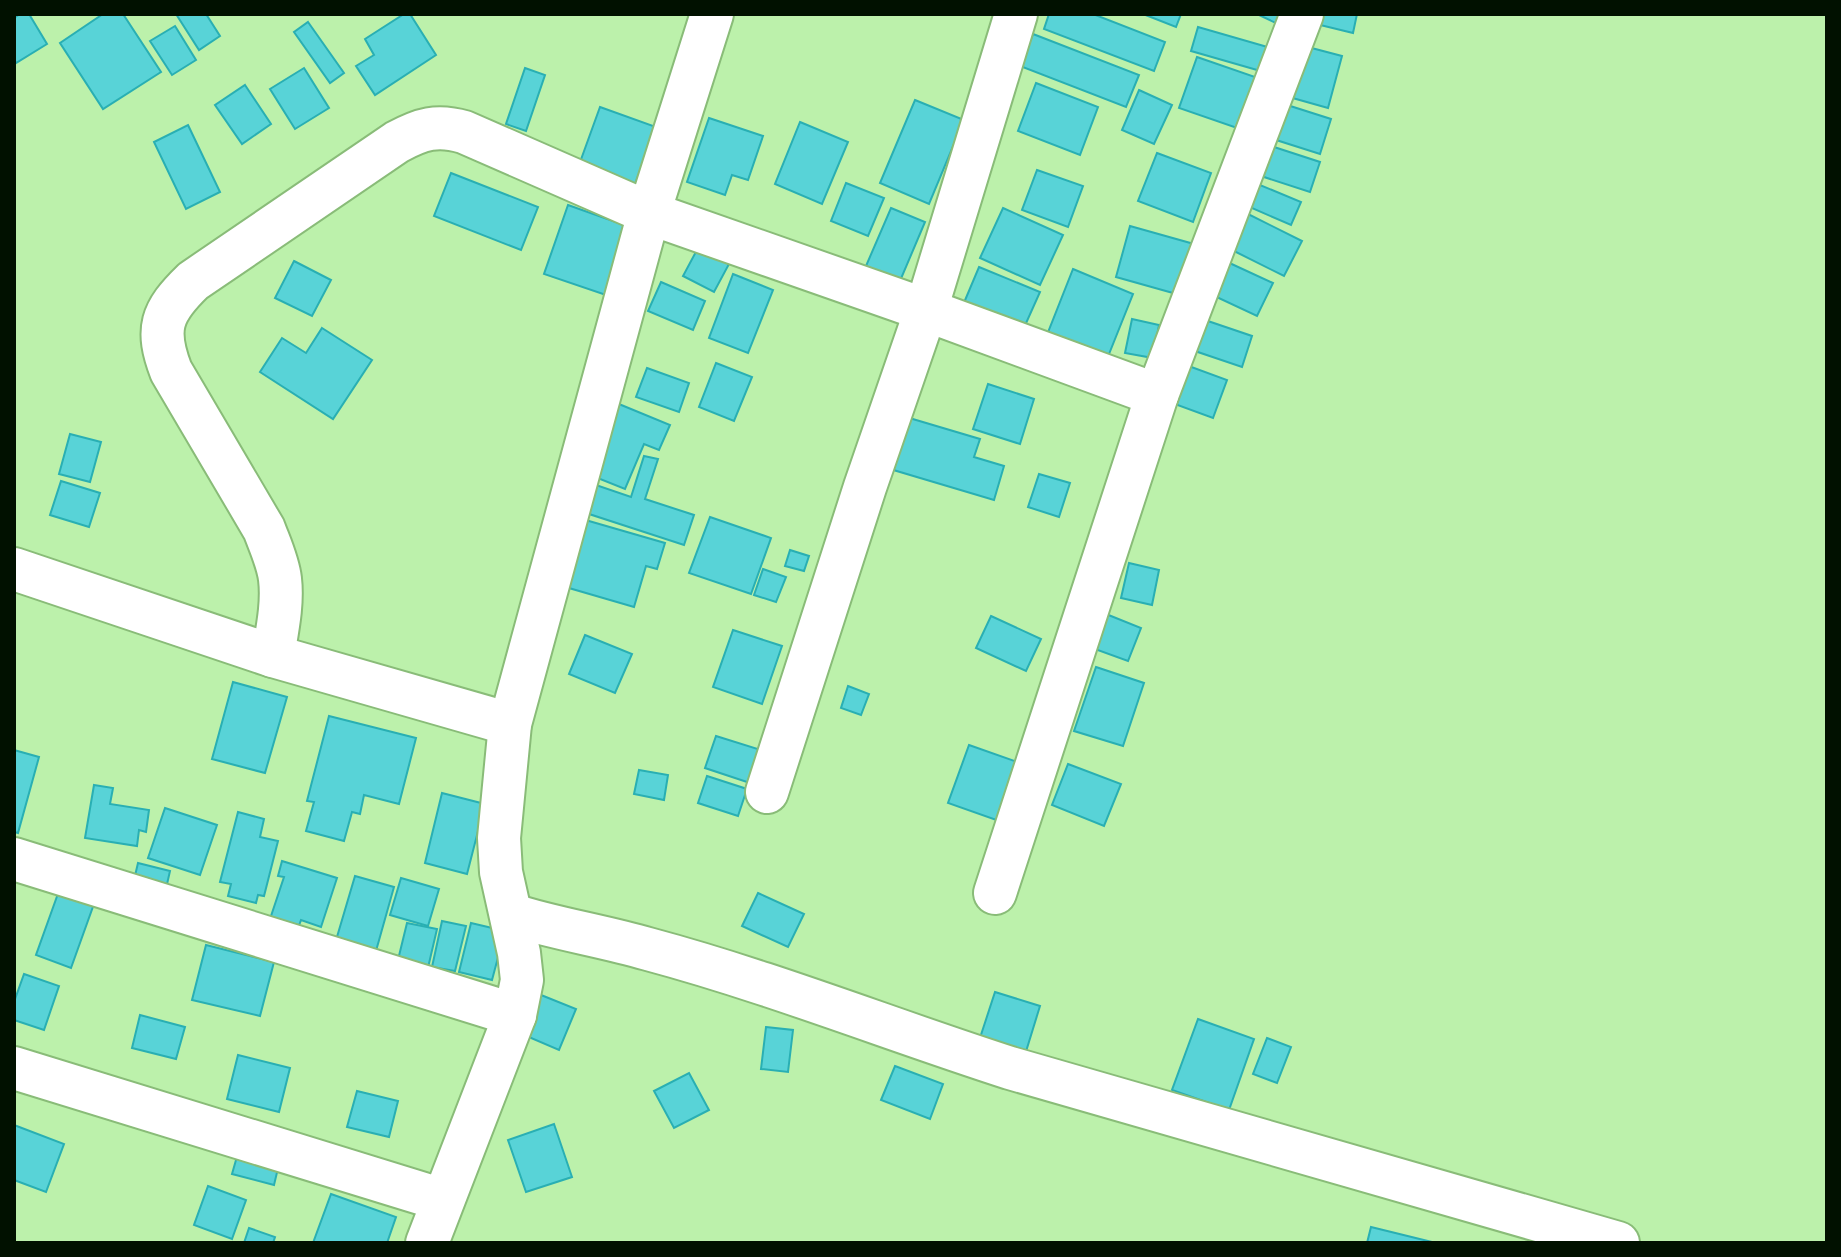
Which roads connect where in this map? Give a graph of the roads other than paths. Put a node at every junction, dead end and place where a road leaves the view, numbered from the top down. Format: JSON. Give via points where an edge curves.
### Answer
{"nodes":[{"id":1,"x":712,"y":14,"type":"edge"},
{"id":2,"x":1016,"y":14,"type":"edge"},
{"id":3,"x":1302,"y":14,"type":"edge"},
{"id":4,"x":649,"y":213,"type":"junction"},
{"id":5,"x":926,"y":310,"type":"junction"},
{"id":6,"x":1157,"y":395,"type":"junction"},
{"id":7,"x":14,"y":569,"type":"edge"},
{"id":8,"x":273,"y":656,"type":"junction"},
{"id":9,"x":510,"y":724,"type":"junction"},
{"id":10,"x":767,"y":792,"type":"dead end"},
{"id":11,"x":14,"y":859,"type":"edge"},
{"id":12,"x":995,"y":893,"type":"dead end"},
{"id":13,"x":512,"y":915,"type":"junction"},
{"id":14,"x":515,"y":1015,"type":"junction"},
{"id":15,"x":14,"y":1068,"type":"edge"},
{"id":16,"x":443,"y":1200,"type":"junction"},
{"id":17,"x":427,"y":1243,"type":"edge"},
{"id":18,"x":1618,"y":1243,"type":"edge"}],
"edges":[{"from":1,"to":4,"type":"street"},
{"from":2,"to":5,"type":"street"},
{"from":3,"to":6,"type":"street"},
{"from":4,"to":5,"type":"street"},
{"from":4,"to":8,"type":"street","via":[[464,132],[434,126],[397,142],[178,296],[166,312],[163,351],[275,557],[280,604]]},
{"from":4,"to":9,"type":"street"},
{"from":5,"to":6,"type":"street"},
{"from":5,"to":10,"type":"street"},
{"from":6,"to":12,"type":"street"},
{"from":7,"to":8,"type":"street"},
{"from":8,"to":9,"type":"street"},
{"from":9,"to":13,"type":"street","via":[[499,838]]},
{"from":11,"to":14,"type":"street"},
{"from":13,"to":14,"type":"street","via":[[522,980]]},
{"from":13,"to":18,"type":"street","via":[[647,949],[1010,1068]]},
{"from":14,"to":16,"type":"street"},
{"from":15,"to":16,"type":"street"},
{"from":16,"to":17,"type":"street"}]}
